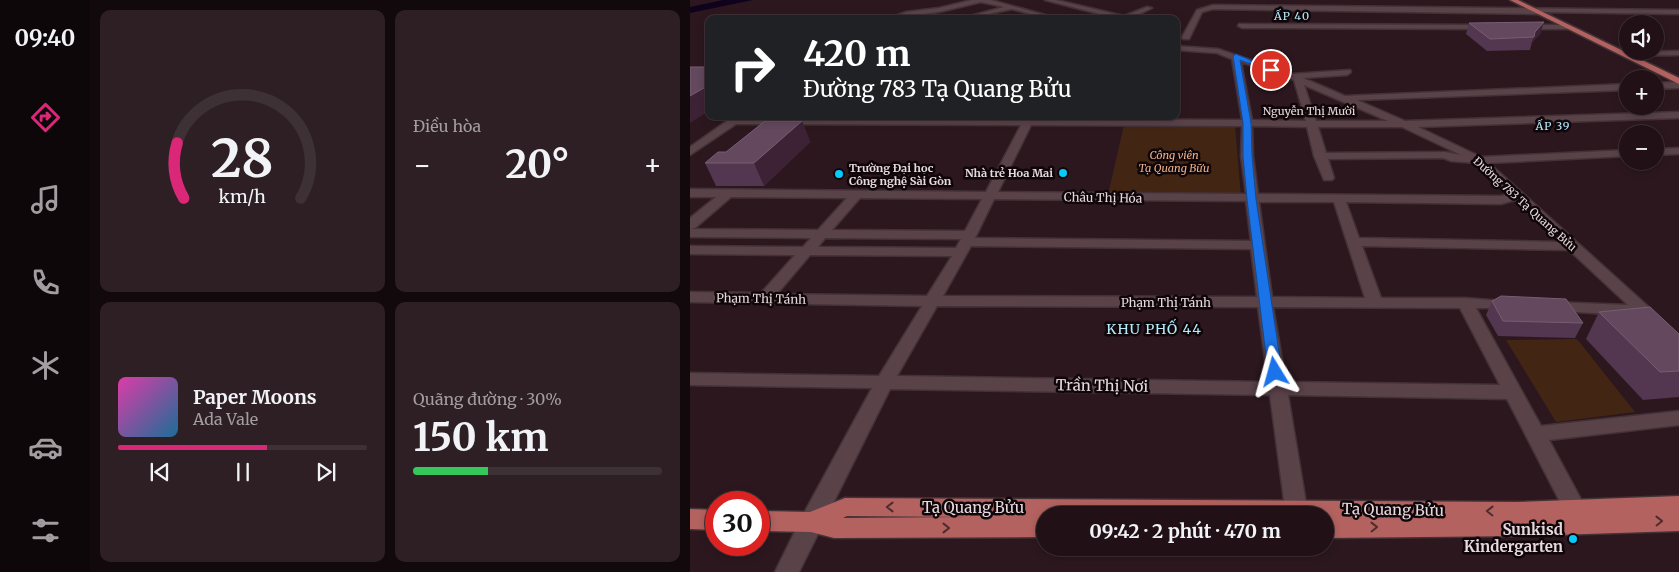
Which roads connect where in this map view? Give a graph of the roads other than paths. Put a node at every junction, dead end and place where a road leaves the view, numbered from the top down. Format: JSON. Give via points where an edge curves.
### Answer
{"nodes":[{"id":1,"x":982,"y":0,"type":"edge"},
{"id":2,"x":1048,"y":0,"type":"edge"},
{"id":3,"x":1513,"y":0,"type":"edge"},
{"id":4,"x":933,"y":3,"type":"dead end"},
{"id":5,"x":1012,"y":7,"type":"junction"},
{"id":6,"x":1149,"y":8,"type":"dead end"},
{"id":7,"x":1536,"y":11,"type":"junction"},
{"id":8,"x":1032,"y":12,"type":"junction"},
{"id":9,"x":1679,"y":12,"type":"edge"},
{"id":10,"x":906,"y":14,"type":"junction"},
{"id":11,"x":903,"y":15,"type":"edge"},
{"id":12,"x":980,"y":15,"type":"edge"},
{"id":13,"x":1022,"y":15,"type":"edge"},
{"id":14,"x":1043,"y":15,"type":"edge"},
{"id":15,"x":1110,"y":15,"type":"edge"},
{"id":16,"x":1131,"y":15,"type":"edge"},
{"id":17,"x":1242,"y":26,"type":"dead end"},
{"id":18,"x":1498,"y":27,"type":"edge"},
{"id":19,"x":1518,"y":27,"type":"edge"},
{"id":20,"x":1568,"y":27,"type":"junction"},
{"id":21,"x":1186,"y":37,"type":"dead end"},
{"id":22,"x":1180,"y":48,"type":"edge"},
{"id":23,"x":1619,"y":52,"type":"edge"},
{"id":24,"x":1664,"y":53,"type":"edge"},
{"id":25,"x":1679,"y":53,"type":"edge"},
{"id":26,"x":1236,"y":56,"type":"junction"},
{"id":27,"x":1636,"y":60,"type":"edge"},
{"id":28,"x":1347,"y":72,"type":"dead end"},
{"id":29,"x":1295,"y":78,"type":"junction"},
{"id":30,"x":1679,"y":81,"type":"edge"},
{"id":31,"x":1679,"y":85,"type":"edge"},
{"id":32,"x":1664,"y":86,"type":"edge"},
{"id":33,"x":1619,"y":87,"type":"edge"},
{"id":34,"x":1343,"y":98,"type":"junction"},
{"id":35,"x":1679,"y":115,"type":"edge"},
{"id":36,"x":735,"y":120,"type":"edge"},
{"id":37,"x":1029,"y":120,"type":"edge"},
{"id":38,"x":1084,"y":120,"type":"edge"},
{"id":39,"x":1247,"y":123,"type":"junction"},
{"id":40,"x":1310,"y":123,"type":"junction"},
{"id":41,"x":1404,"y":124,"type":"junction"},
{"id":42,"x":1679,"y":151,"type":"edge"},
{"id":43,"x":690,"y":152,"type":"edge"},
{"id":44,"x":1664,"y":152,"type":"edge"},
{"id":45,"x":1619,"y":153,"type":"edge"},
{"id":46,"x":1321,"y":159,"type":"junction"},
{"id":47,"x":1479,"y":160,"type":"junction"},
{"id":48,"x":1328,"y":178,"type":"dead end"},
{"id":49,"x":690,"y":193,"type":"edge"},
{"id":50,"x":727,"y":194,"type":"junction"},
{"id":51,"x":855,"y":196,"type":"junction"},
{"id":52,"x":990,"y":196,"type":"junction"},
{"id":53,"x":1516,"y":196,"type":"junction"},
{"id":54,"x":1339,"y":198,"type":"junction"},
{"id":55,"x":1252,"y":199,"type":"junction"},
{"id":56,"x":690,"y":225,"type":"edge"},
{"id":57,"x":690,"y":234,"type":"edge"},
{"id":58,"x":821,"y":234,"type":"junction"},
{"id":59,"x":1354,"y":242,"type":"junction"},
{"id":60,"x":966,"y":243,"type":"junction"},
{"id":61,"x":1258,"y":245,"type":"junction"},
{"id":62,"x":1572,"y":246,"type":"junction"},
{"id":63,"x":690,"y":250,"type":"edge"},
{"id":64,"x":807,"y":251,"type":"junction"},
{"id":65,"x":690,"y":298,"type":"edge"},
{"id":66,"x":764,"y":299,"type":"junction"},
{"id":67,"x":933,"y":301,"type":"junction"},
{"id":68,"x":1265,"y":303,"type":"junction"},
{"id":69,"x":1465,"y":303,"type":"junction"},
{"id":70,"x":1375,"y":304,"type":"junction"},
{"id":71,"x":1643,"y":311,"type":"junction"},
{"id":72,"x":1657,"y":324,"type":"edge"},
{"id":73,"x":690,"y":379,"type":"edge"},
{"id":74,"x":884,"y":383,"type":"junction"},
{"id":75,"x":1278,"y":388,"type":"junction"},
{"id":76,"x":1514,"y":392,"type":"junction"},
{"id":77,"x":1679,"y":418,"type":"edge"},
{"id":78,"x":1536,"y":434,"type":"junction"},
{"id":79,"x":1679,"y":505,"type":"edge"},
{"id":80,"x":1296,"y":506,"type":"edge"},
{"id":81,"x":1036,"y":509,"type":"edge"},
{"id":82,"x":1334,"y":512,"type":"edge"},
{"id":83,"x":1579,"y":517,"type":"junction"},
{"id":84,"x":690,"y":519,"type":"edge"},
{"id":85,"x":705,"y":520,"type":"edge"},
{"id":86,"x":770,"y":521,"type":"edge"},
{"id":87,"x":1679,"y":521,"type":"edge"},
{"id":88,"x":811,"y":522,"type":"junction"},
{"id":89,"x":1036,"y":528,"type":"edge"},
{"id":90,"x":1334,"y":528,"type":"edge"},
{"id":91,"x":787,"y":572,"type":"edge"}],
"edges":[{"from":1,"to":5,"type":"street"},
{"from":1,"to":10,"type":"street"},
{"from":2,"to":15,"type":"street"},
{"from":3,"to":7,"type":"main road"},
{"from":4,"to":10,"type":"street"},
{"from":5,"to":8,"type":"street"},
{"from":5,"to":12,"type":"street"},
{"from":6,"to":16,"type":"street"},
{"from":7,"to":9,"type":"street"},
{"from":7,"to":20,"type":"main road"},
{"from":7,"to":21,"type":"street","via":[[1213,7],[1198,11]]},
{"from":8,"to":13,"type":"street"},
{"from":8,"to":14,"type":"street"},
{"from":10,"to":11,"type":"street"},
{"from":17,"to":18,"type":"street"},
{"from":19,"to":20,"type":"street"},
{"from":20,"to":23,"type":"main road"},
{"from":22,"to":26,"type":"street","name":"Đường 783 Tạ Quang Bửu"},
{"from":24,"to":25,"type":"street"},
{"from":26,"to":29,"type":"street","name":"Đường 783 Tạ Quang Bửu"},
{"from":26,"to":39,"type":"street"},
{"from":27,"to":30,"type":"main road"},
{"from":28,"to":29,"type":"street"},
{"from":29,"to":34,"type":"street","name":"Đường 783 Tạ Quang Bửu"},
{"from":29,"to":40,"type":"street"},
{"from":31,"to":32,"type":"street"},
{"from":33,"to":34,"type":"street"},
{"from":34,"to":41,"type":"street","name":"Đường 783 Tạ Quang Bửu"},
{"from":35,"to":41,"type":"street","name":"Nguyễn Thị Mười"},
{"from":36,"to":43,"type":"street"},
{"from":37,"to":52,"type":"street"},
{"from":38,"to":39,"type":"street","name":"Nguyễn Thị Mười"},
{"from":39,"to":40,"type":"street","name":"Nguyễn Thị Mười"},
{"from":39,"to":55,"type":"street"},
{"from":40,"to":41,"type":"street","name":"Nguyễn Thị Mười"},
{"from":40,"to":46,"type":"street"},
{"from":41,"to":47,"type":"street","name":"Đường 783 Tạ Quang Bửu"},
{"from":42,"to":44,"type":"street"},
{"from":45,"to":47,"type":"street"},
{"from":46,"to":47,"type":"street"},
{"from":46,"to":48,"type":"street"},
{"from":47,"to":53,"type":"street","name":"Đường 783 Tạ Quang Bửu"},
{"from":49,"to":50,"type":"street","name":"Châu Thị Hóa"},
{"from":50,"to":51,"type":"street","name":"Châu Thị Hóa"},
{"from":50,"to":56,"type":"street"},
{"from":51,"to":52,"type":"street","name":"Châu Thị Hóa"},
{"from":51,"to":58,"type":"street"},
{"from":52,"to":55,"type":"street","name":"Châu Thị Hóa"},
{"from":52,"to":60,"type":"street"},
{"from":53,"to":54,"type":"street","name":"Châu Thị Hóa","via":[[1501,200]]},
{"from":53,"to":62,"type":"street","name":"Đường 783 Tạ Quang Bửu"},
{"from":54,"to":55,"type":"street","name":"Châu Thị Hóa"},
{"from":54,"to":59,"type":"street"},
{"from":55,"to":61,"type":"street"},
{"from":57,"to":58,"type":"street"},
{"from":58,"to":60,"type":"street"},
{"from":58,"to":64,"type":"street"},
{"from":59,"to":62,"type":"street"},
{"from":59,"to":70,"type":"street"},
{"from":60,"to":61,"type":"street"},
{"from":60,"to":64,"type":"street"},
{"from":60,"to":67,"type":"street"},
{"from":61,"to":68,"type":"street"},
{"from":62,"to":71,"type":"street","name":"Đường 783 Tạ Quang Bửu"},
{"from":63,"to":64,"type":"street"},
{"from":64,"to":66,"type":"street"},
{"from":65,"to":66,"type":"street","name":"Phạm Thị Tánh"},
{"from":66,"to":67,"type":"street","name":"Phạm Thị Tánh"},
{"from":67,"to":68,"type":"street","name":"Phạm Thị Tánh"},
{"from":67,"to":74,"type":"street"},
{"from":68,"to":70,"type":"street","name":"Phạm Thị Tánh"},
{"from":68,"to":75,"type":"street"},
{"from":69,"to":70,"type":"street","name":"Phạm Thị Tánh"},
{"from":69,"to":71,"type":"street","name":"Phạm Thị Tánh"},
{"from":69,"to":76,"type":"street"},
{"from":71,"to":72,"type":"street","name":"Đường 783 Tạ Quang Bửu"},
{"from":73,"to":74,"type":"street","name":"Trần Thị Nơi"},
{"from":74,"to":75,"type":"street","name":"Trần Thị Nơi"},
{"from":74,"to":88,"type":"street"},
{"from":75,"to":76,"type":"street","name":"Trần Thị Nơi"},
{"from":75,"to":80,"type":"street"},
{"from":76,"to":78,"type":"street"},
{"from":77,"to":78,"type":"street"},
{"from":78,"to":83,"type":"street"},
{"from":79,"to":83,"type":"main road","name":"Tạ Quang Bửu"},
{"from":81,"to":88,"type":"main road","name":"Tạ Quang Bửu","one_way":true,"via":[[845,507]]},
{"from":83,"to":82,"type":"main road","name":"Tạ Quang Bửu","one_way":true,"via":[[1506,512]]},
{"from":83,"to":87,"type":"main road","name":"Tạ Quang Bửu","one_way":true},
{"from":90,"to":83,"type":"main road","name":"Tạ Quang Bửu","one_way":true},
{"from":84,"to":85,"type":"main road"},
{"from":86,"to":88,"type":"main road","name":"Tạ Quang Bửu"},
{"from":88,"to":89,"type":"main road","name":"Tạ Quang Bửu","one_way":true,"via":[[834,528]]},
{"from":88,"to":91,"type":"street"}]}
